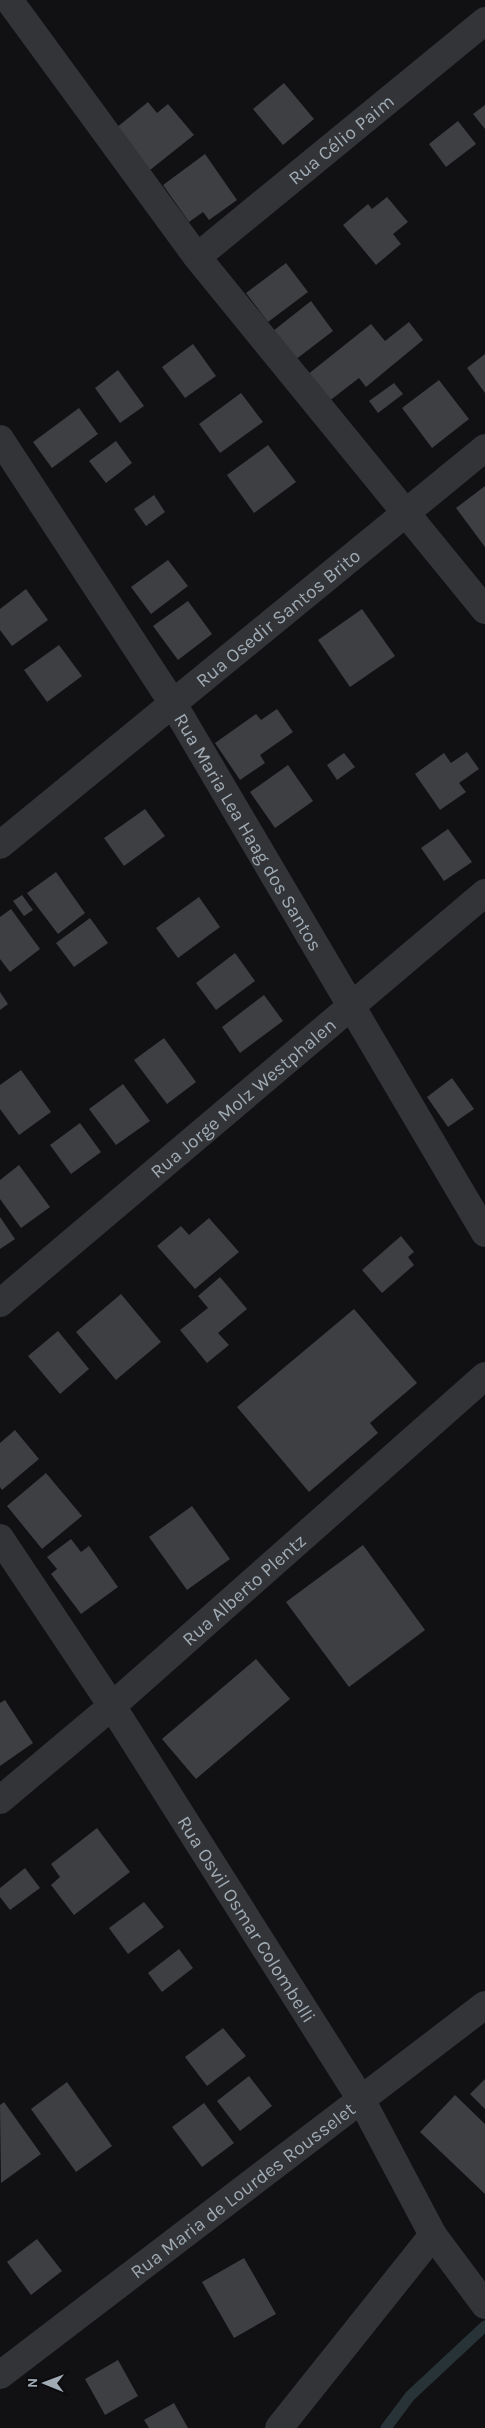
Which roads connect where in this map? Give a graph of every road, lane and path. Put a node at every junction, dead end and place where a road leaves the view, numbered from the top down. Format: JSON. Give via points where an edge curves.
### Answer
{"nodes":[{"id":1,"x":9,"y":0,"type":"edge"},
{"id":2,"x":485,"y":22,"type":"edge"},
{"id":3,"x":198,"y":257,"type":"junction"},
{"id":4,"x":0,"y":439,"type":"edge"},
{"id":5,"x":485,"y":448,"type":"edge"},
{"id":6,"x":406,"y":513,"type":"junction"},
{"id":7,"x":485,"y":610,"type":"edge"},
{"id":8,"x":172,"y":702,"type":"junction"},
{"id":9,"x":0,"y":845,"type":"edge"},
{"id":10,"x":485,"y":893,"type":"edge"},
{"id":11,"x":352,"y":1008,"type":"junction"},
{"id":12,"x":485,"y":1233,"type":"edge"},
{"id":13,"x":0,"y":1303,"type":"edge"},
{"id":14,"x":485,"y":1376,"type":"edge"},
{"id":15,"x":0,"y":1538,"type":"edge"},
{"id":16,"x":112,"y":1706,"type":"junction"},
{"id":17,"x":0,"y":1800,"type":"edge"},
{"id":18,"x":485,"y":2004,"type":"edge"},
{"id":19,"x":362,"y":2101,"type":"junction"},
{"id":20,"x":434,"y":2234,"type":"junction"},
{"id":21,"x":485,"y":2305,"type":"edge"},
{"id":22,"x":0,"y":2375,"type":"edge"},
{"id":23,"x":279,"y":2428,"type":"edge"}],
"edges":[{"from":1,"to":3,"type":"street"},
{"from":2,"to":3,"type":"street","name":"Rua Célio Paim"},
{"from":3,"to":6,"type":"street"},
{"from":4,"to":8,"type":"street","name":"Rua Maria Lea Haag dos Santos"},
{"from":5,"to":6,"type":"street","name":"Rua Osedir Santos Brito"},
{"from":6,"to":7,"type":"street"},
{"from":6,"to":8,"type":"street","name":"Rua Osedir Santos Brito"},
{"from":8,"to":9,"type":"street","name":"Rua Osedir Santos Brito"},
{"from":8,"to":11,"type":"street","name":"Rua Maria Lea Haag dos Santos"},
{"from":10,"to":11,"type":"street","name":"Rua Jorge Molz Westphalen"},
{"from":11,"to":12,"type":"street","name":"Rua Maria Lea Haag dos Santos"},
{"from":11,"to":13,"type":"street","name":"Rua Jorge Molz Westphalen"},
{"from":14,"to":16,"type":"street","name":"Rua Alberto Plentz"},
{"from":15,"to":16,"type":"street","name":"Rua Osvil Osmar Colombelli"},
{"from":16,"to":17,"type":"street","name":"Rua Alberto Plentz"},
{"from":16,"to":19,"type":"street","name":"Rua Osvil Osmar Colombelli"},
{"from":18,"to":19,"type":"street","name":"Rua Maria de Lourdes Rousselet"},
{"from":19,"to":20,"type":"street","name":"Rua Osvil Osmar Colombelli"},
{"from":19,"to":22,"type":"street","name":"Rua Maria de Lourdes Rousselet"},
{"from":20,"to":21,"type":"street","name":"Rua Osvil Osmar Colombelli"},
{"from":20,"to":23,"type":"street"}]}
